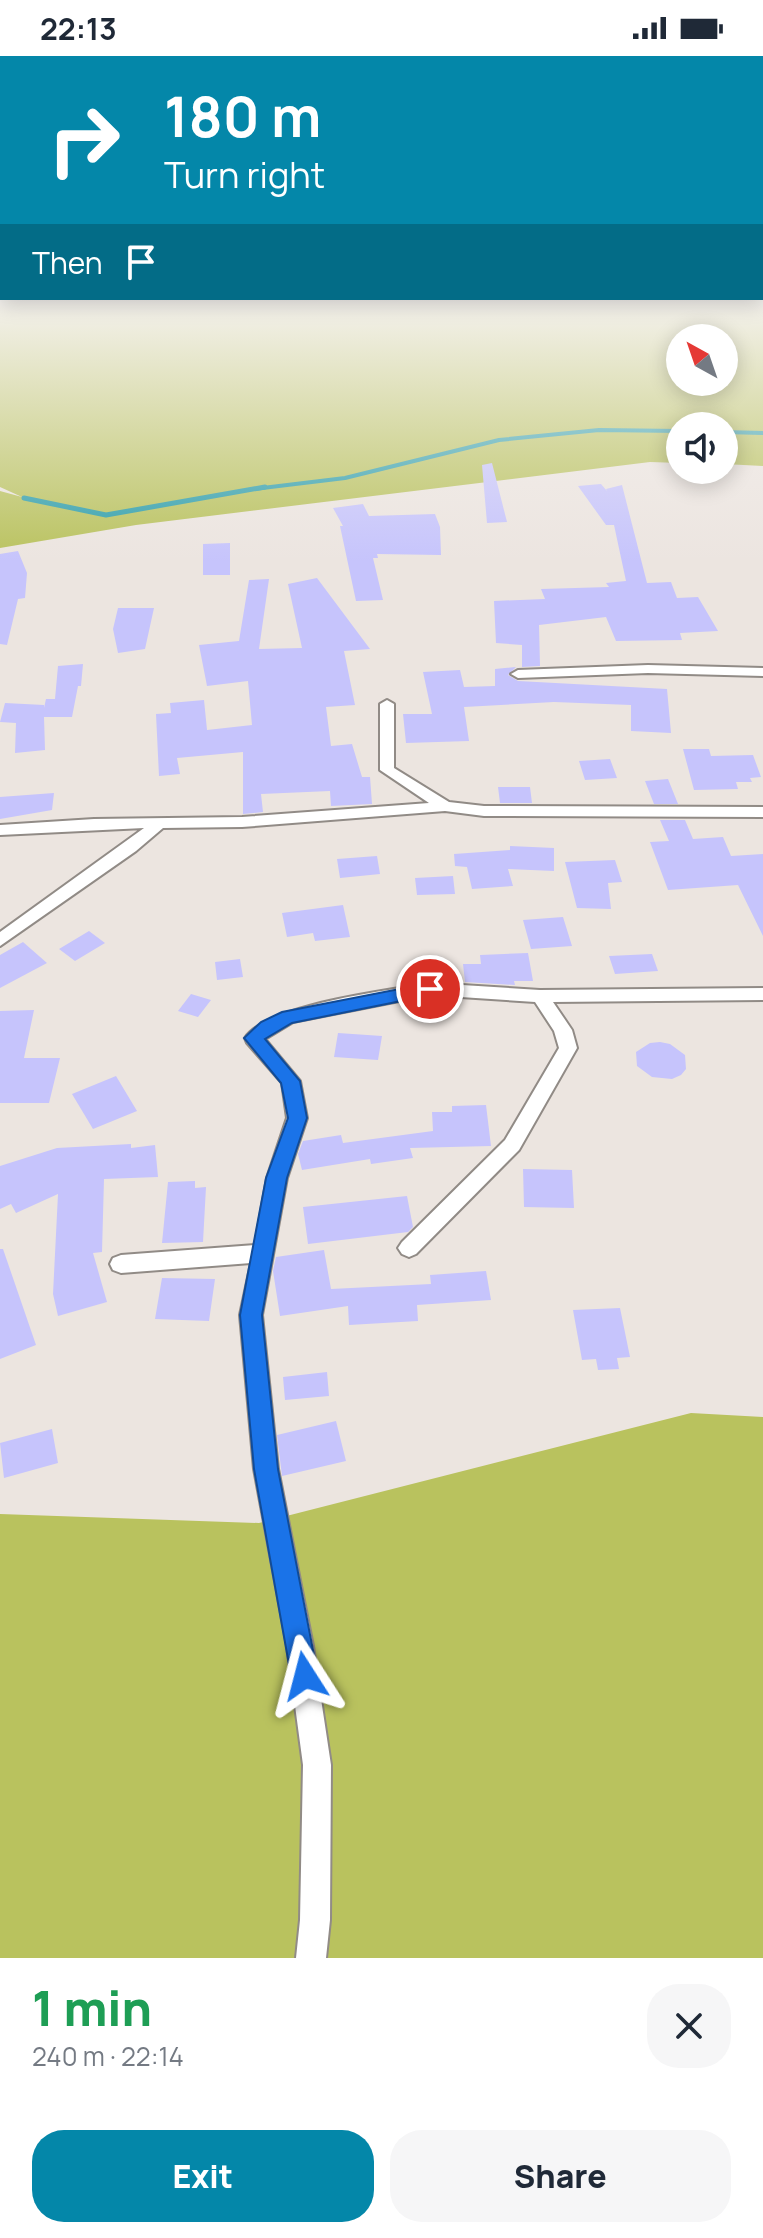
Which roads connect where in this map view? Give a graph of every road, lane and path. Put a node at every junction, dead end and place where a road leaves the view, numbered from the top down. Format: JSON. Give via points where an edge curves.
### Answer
{"nodes":[{"id":1,"x":763,"y":672,"type":"edge"},
{"id":2,"x":518,"y":674,"type":"dead end"},
{"id":3,"x":387,"y":704,"type":"dead end"},
{"id":4,"x":445,"y":806,"type":"junction"},
{"id":5,"x":763,"y":812,"type":"edge"},
{"id":6,"x":159,"y":823,"type":"junction"},
{"id":7,"x":0,"y":830,"type":"edge"},
{"id":8,"x":0,"y":940,"type":"edge"},
{"id":9,"x":763,"y":994,"type":"edge"},
{"id":10,"x":540,"y":996,"type":"junction"},
{"id":11,"x":409,"y":1248,"type":"dead end"},
{"id":12,"x":264,"y":1253,"type":"junction"},
{"id":13,"x":121,"y":1264,"type":"dead end"},
{"id":14,"x":311,"y":1958,"type":"edge"}],
"edges":[{"from":1,"to":2,"type":"street"},
{"from":3,"to":4,"type":"street","via":[[387,770]]},
{"from":4,"to":5,"type":"street","via":[[484,811]]},
{"from":4,"to":6,"type":"street"},
{"from":6,"to":7,"type":"street"},
{"from":6,"to":8,"type":"street"},
{"from":9,"to":10,"type":"street"},
{"from":10,"to":11,"type":"street","via":[[563,1030],[568,1048],[558,1069],[512,1145]]},
{"from":10,"to":12,"type":"street","via":[[430,989],[288,1017],[254,1038],[291,1081],[297,1118],[277,1178]]},
{"from":12,"to":13,"type":"street"},
{"from":12,"to":14,"type":"street","via":[[251,1315],[266,1469],[317,1765]]}]}
